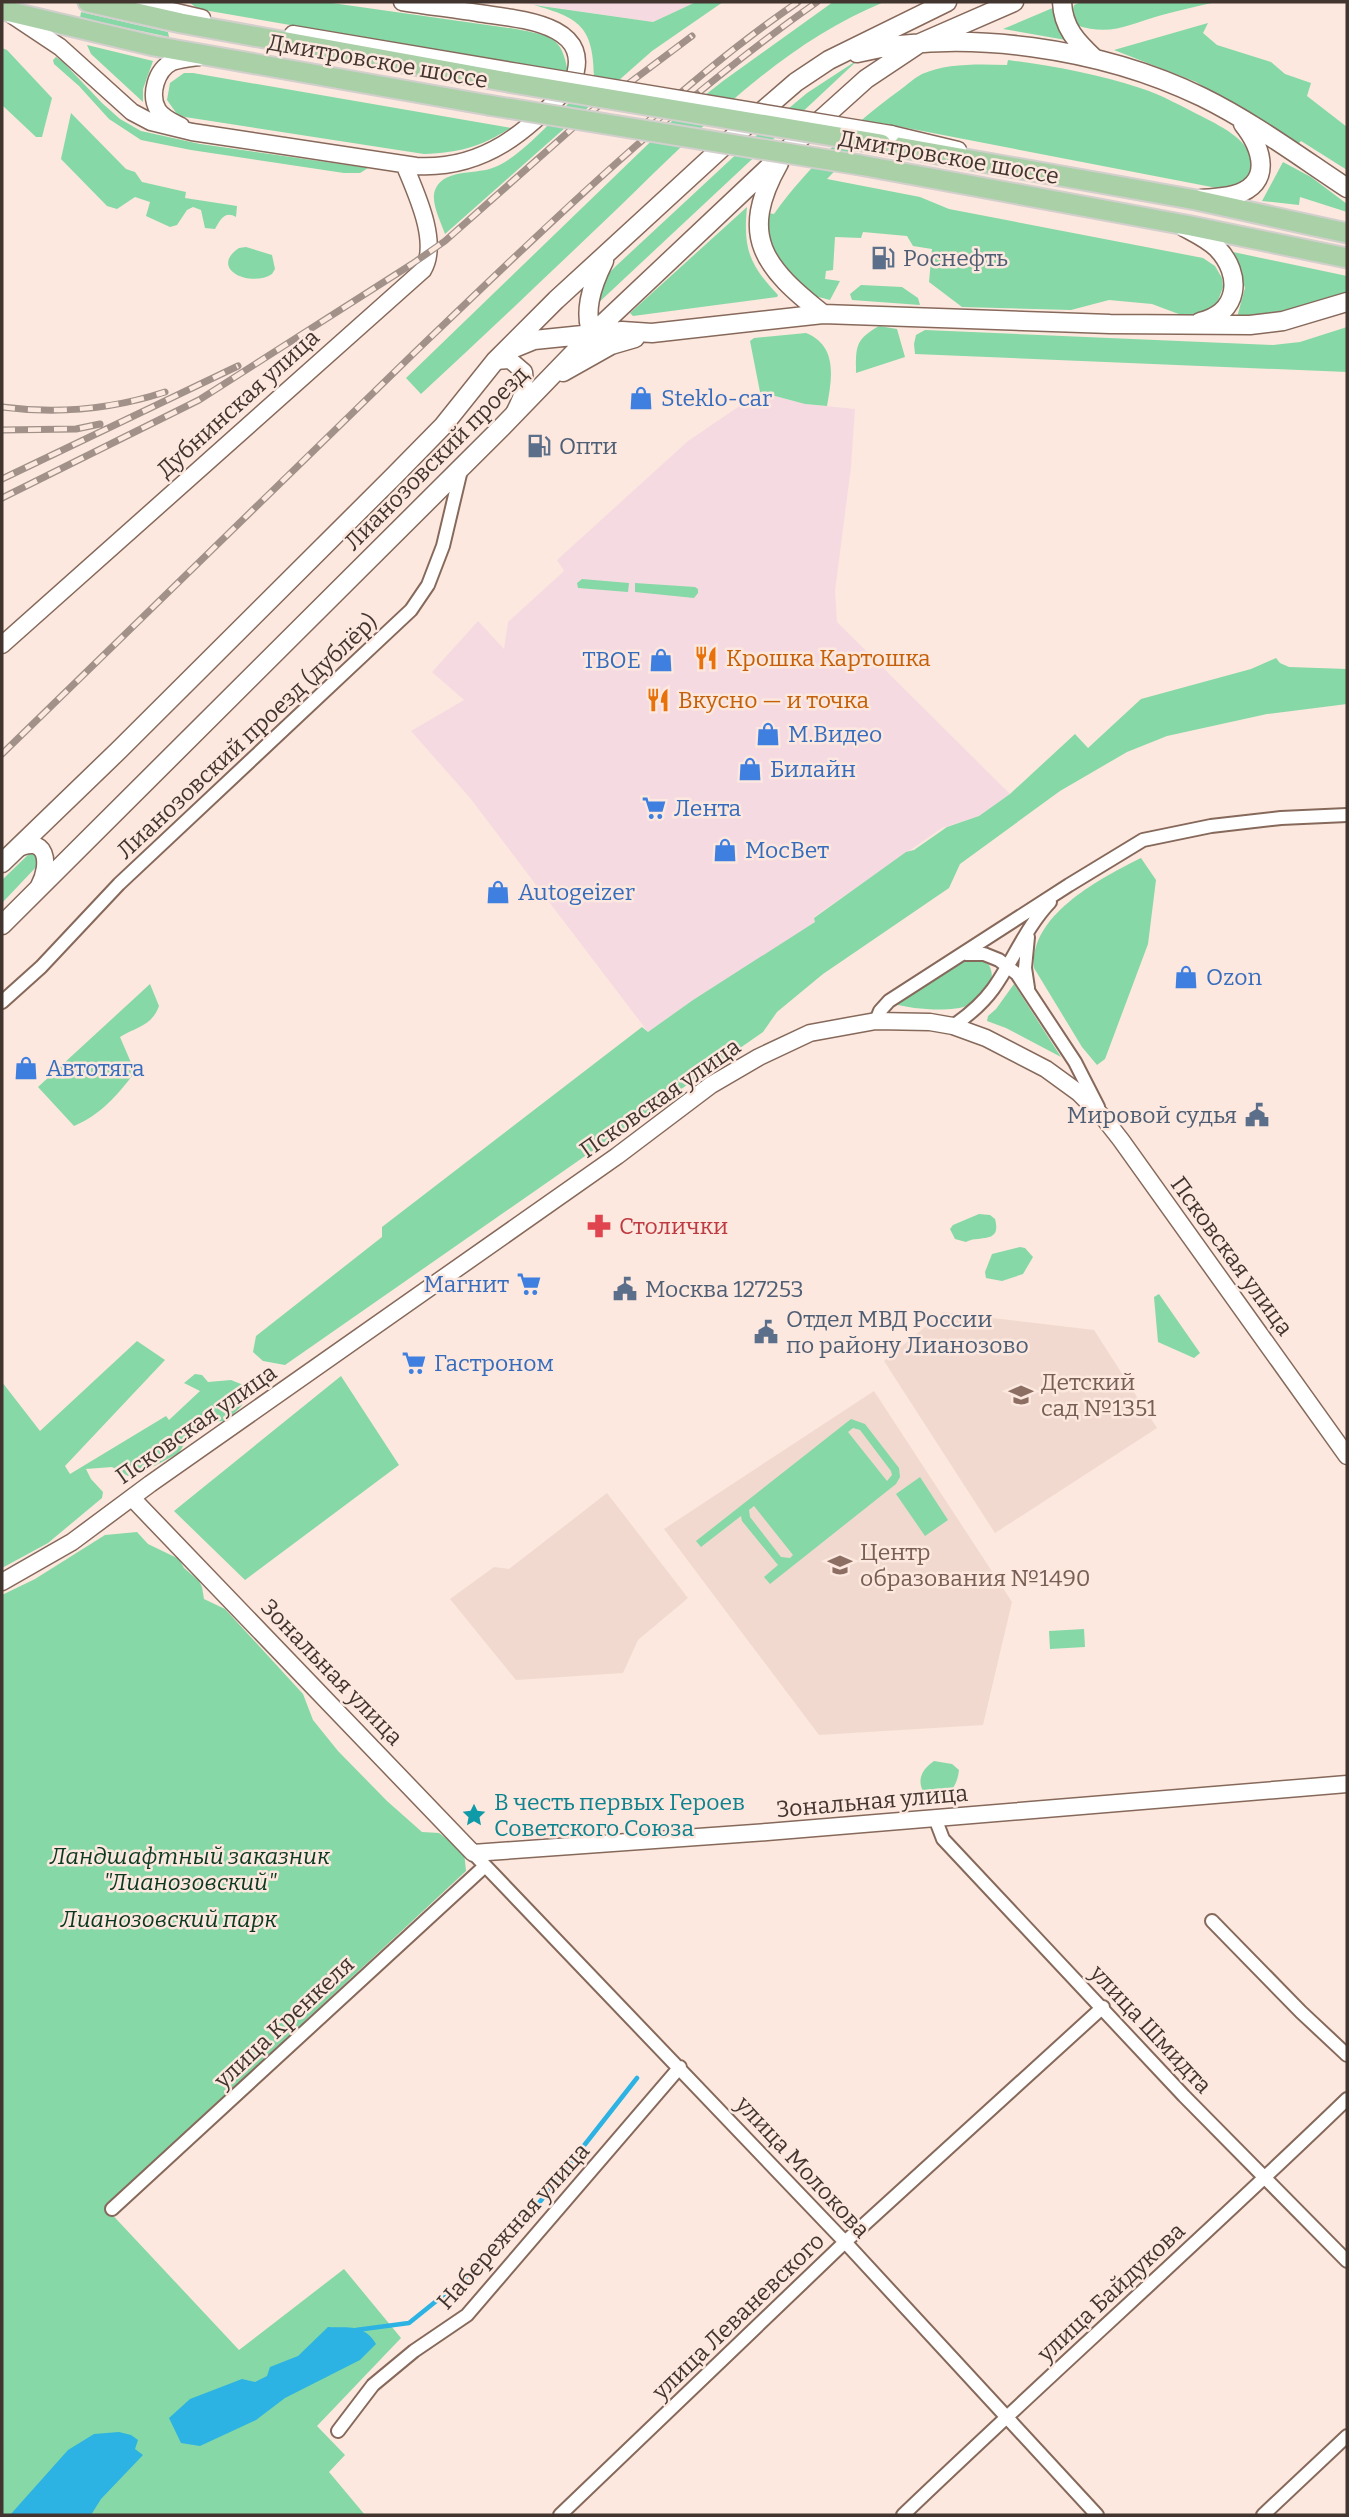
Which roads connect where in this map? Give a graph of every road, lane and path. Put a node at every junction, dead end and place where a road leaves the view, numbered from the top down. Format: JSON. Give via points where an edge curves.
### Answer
{"nodes":[{"id":1,"x":88,"y":2,"type":"edge"},
{"id":2,"x":133,"y":2,"type":"edge"},
{"id":3,"x":402,"y":2,"type":"edge"},
{"id":4,"x":947,"y":2,"type":"edge"},
{"id":5,"x":1014,"y":2,"type":"edge"},
{"id":6,"x":1062,"y":2,"type":"edge"},
{"id":7,"x":180,"y":8,"type":"edge"},
{"id":8,"x":4,"y":11,"type":"edge"},
{"id":9,"x":912,"y":18,"type":"junction"},
{"id":10,"x":920,"y":43,"type":"junction"},
{"id":11,"x":207,"y":56,"type":"junction"},
{"id":12,"x":1095,"y":59,"type":"junction"},
{"id":13,"x":829,"y":60,"type":"junction"},
{"id":14,"x":513,"y":77,"type":"junction"},
{"id":15,"x":1236,"y":116,"type":"junction"},
{"id":16,"x":192,"y":132,"type":"junction"},
{"id":17,"x":786,"y":151,"type":"junction"},
{"id":18,"x":404,"y":164,"type":"junction"},
{"id":19,"x":1347,"y":188,"type":"edge"},
{"id":20,"x":1196,"y":200,"type":"junction"},
{"id":21,"x":1178,"y":223,"type":"junction"},
{"id":22,"x":1347,"y":233,"type":"edge"},
{"id":23,"x":607,"y":254,"type":"junction"},
{"id":24,"x":1347,"y":258,"type":"edge"},
{"id":25,"x":1347,"y":302,"type":"edge"},
{"id":26,"x":823,"y":314,"type":"junction"},
{"id":27,"x":1183,"y":326,"type":"junction"},
{"id":28,"x":652,"y":333,"type":"junction"},
{"id":29,"x":592,"y":334,"type":"junction"},
{"id":30,"x":611,"y":345,"type":"junction"},
{"id":31,"x":497,"y":359,"type":"junction"},
{"id":32,"x":548,"y":381,"type":"junction"},
{"id":33,"x":512,"y":416,"type":"junction"},
{"id":34,"x":463,"y":465,"type":"junction"},
{"id":35,"x":2,"y":646,"type":"edge"},
{"id":36,"x":1347,"y":815,"type":"edge"},
{"id":37,"x":8,"y":856,"type":"edge"},
{"id":38,"x":38,"y":888,"type":"junction"},
{"id":39,"x":1060,"y":891,"type":"junction"},
{"id":40,"x":2,"y":925,"type":"edge"},
{"id":41,"x":1031,"y":926,"type":"junction"},
{"id":42,"x":964,"y":954,"type":"junction"},
{"id":43,"x":1008,"y":966,"type":"junction"},
{"id":44,"x":1028,"y":988,"type":"junction"},
{"id":45,"x":2,"y":1002,"type":"edge"},
{"id":46,"x":876,"y":1021,"type":"junction"},
{"id":47,"x":953,"y":1026,"type":"junction"},
{"id":48,"x":1103,"y":1116,"type":"junction"},
{"id":49,"x":1347,"y":1456,"type":"edge"},
{"id":50,"x":132,"y":1498,"type":"junction"},
{"id":51,"x":2,"y":1582,"type":"edge"},
{"id":52,"x":1347,"y":1784,"type":"edge"},
{"id":53,"x":935,"y":1818,"type":"junction"},
{"id":54,"x":473,"y":1853,"type":"junction"},
{"id":55,"x":485,"y":1866,"type":"junction"},
{"id":56,"x":1212,"y":1921,"type":"dead end"},
{"id":57,"x":1103,"y":2007,"type":"junction"},
{"id":58,"x":1347,"y":2055,"type":"edge"},
{"id":59,"x":680,"y":2067,"type":"junction"},
{"id":60,"x":1347,"y":2099,"type":"edge"},
{"id":61,"x":1266,"y":2178,"type":"junction"},
{"id":62,"x":112,"y":2209,"type":"dead end"},
{"id":63,"x":845,"y":2242,"type":"junction"},
{"id":64,"x":1347,"y":2261,"type":"edge"},
{"id":65,"x":1005,"y":2417,"type":"junction"},
{"id":66,"x":338,"y":2431,"type":"dead end"},
{"id":67,"x":1347,"y":2436,"type":"edge"},
{"id":68,"x":560,"y":2515,"type":"edge"},
{"id":69,"x":903,"y":2515,"type":"edge"},
{"id":70,"x":1097,"y":2515,"type":"edge"},
{"id":71,"x":1263,"y":2515,"type":"edge"}],
"edges":[{"from":1,"to":14,"type":"main road","name":"Дмитровское шоссе","via":[[181,23]]},
{"from":2,"to":7,"type":"street"},
{"from":3,"to":18,"type":"street","name":"Дмитровское шоссе","via":[[543,24],[565,37],[576,61],[572,83],[493,152],[458,163]]},
{"from":4,"to":9,"type":"main road"},
{"from":5,"to":10,"type":"main road"},
{"from":6,"to":12,"type":"main road","via":[[1068,30]]},
{"from":7,"to":14,"type":"street"},
{"from":8,"to":11,"type":"main road","name":"Дмитровское шоссе"},
{"from":8,"to":16,"type":"street","name":"Дмитровское шоссе","via":[[61,47],[132,112]]},
{"from":9,"to":10,"type":"main road","via":[[908,32]]},
{"from":9,"to":13,"type":"main road"},
{"from":10,"to":12,"type":"main road","via":[[996,43]]},
{"from":10,"to":13,"type":"main road"},
{"from":10,"to":17,"type":"main road","name":"Лианозовский проезд","via":[[866,79]]},
{"from":11,"to":16,"type":"street","name":"Дмитровское шоссе","via":[[171,63],[163,69],[155,88],[158,110]]},
{"from":11,"to":21,"type":"main road","name":"Дмитровское шоссе","bridge":true},
{"from":12,"to":15,"type":"main road","via":[[1141,72]]},
{"from":13,"to":23,"type":"main road","name":"Лианозовский проезд","via":[[770,104]]},
{"from":14,"to":20,"type":"main road","name":"Дмитровское шоссе","bridge":true,"via":[[886,139]]},
{"from":15,"to":19,"type":"main road"},
{"from":15,"to":20,"type":"main road","via":[[1259,150],[1260,173],[1237,194]]},
{"from":16,"to":18,"type":"street","name":"Дмитровское шоссе"},
{"from":17,"to":26,"type":"main road","via":[[764,195],[760,239],[779,276]]},
{"from":17,"to":29,"type":"main road","name":"Лианозовский проезд"},
{"from":18,"to":35,"type":"street","name":"Дубнинская улица","via":[[429,233],[428,262],[423,270]]},
{"from":20,"to":22,"type":"main road","name":"Дмитровское шоссе"},
{"from":21,"to":24,"type":"main road","name":"Дмитровское шоссе"},
{"from":21,"to":27,"type":"main road","via":[[1216,246],[1233,271],[1230,303],[1222,313]]},
{"from":23,"to":29,"type":"main road","via":[[592,290]]},
{"from":23,"to":31,"type":"main road","name":"Лианозовский проезд"},
{"from":25,"to":27,"type":"main road","via":[[1283,321]]},
{"from":26,"to":27,"type":"main road"},
{"from":26,"to":28,"type":"main road"},
{"from":28,"to":29,"type":"main road"},
{"from":28,"to":30,"type":"main road"},
{"from":29,"to":30,"type":"main road","via":[[595,341]]},
{"from":29,"to":31,"type":"main road","via":[[534,340]]},
{"from":29,"to":32,"type":"main road","name":"Лианозовский проезд"},
{"from":30,"to":32,"type":"main road"},
{"from":31,"to":33,"type":"street","via":[[510,360],[524,372],[523,397]]},
{"from":31,"to":37,"type":"main road","name":"Лианозовский проезд","via":[[394,476]]},
{"from":32,"to":33,"type":"main road","name":"Лианозовский проезд"},
{"from":33,"to":34,"type":"main road","name":"Лианозовский проезд"},
{"from":34,"to":38,"type":"main road","name":"Лианозовский проезд"},
{"from":34,"to":45,"type":"street","name":"Лианозовский проезд (дублёр)","via":[[443,546],[428,585],[411,610],[119,884]]},
{"from":36,"to":39,"type":"street","via":[[1212,826],[1143,840]]},
{"from":37,"to":38,"type":"street","via":[[30,845],[38,847],[47,860]]},
{"from":38,"to":40,"type":"main road","name":"Лианозовский проезд"},
{"from":39,"to":41,"type":"street"},
{"from":39,"to":42,"type":"street"},
{"from":41,"to":43,"type":"street"},
{"from":41,"to":44,"type":"street","via":[[1025,953]]},
{"from":42,"to":43,"type":"street","via":[[984,954]]},
{"from":42,"to":46,"type":"street","via":[[889,1001]]},
{"from":43,"to":44,"type":"street"},
{"from":43,"to":47,"type":"street","via":[[979,1004]]},
{"from":44,"to":48,"type":"street"},
{"from":46,"to":47,"type":"street","name":"Псковская улица"},
{"from":46,"to":50,"type":"street","name":"Псковская улица","via":[[810,1033],[711,1085]]},
{"from":47,"to":48,"type":"street","name":"Псковская улица","via":[[1046,1069]]},
{"from":48,"to":49,"type":"street","name":"Псковская улица"},
{"from":50,"to":51,"type":"street","name":"Псковская улица","via":[[72,1542]]},
{"from":50,"to":54,"type":"street","name":"Зональная улица"},
{"from":52,"to":53,"type":"street","name":"Зональная улица"},
{"from":53,"to":54,"type":"street","name":"Зональная улица"},
{"from":53,"to":57,"type":"street","name":"улица Шмидта","via":[[943,1839]]},
{"from":54,"to":55,"type":"street","name":"улица Молокова"},
{"from":55,"to":59,"type":"street","name":"улица Молокова"},
{"from":55,"to":62,"type":"street","name":"улица Кренкеля"},
{"from":56,"to":58,"type":"street"},
{"from":57,"to":61,"type":"street","name":"улица Шмидта"},
{"from":57,"to":63,"type":"street","name":"улица Леваневского"},
{"from":59,"to":63,"type":"street","name":"улица Молокова"},
{"from":59,"to":66,"type":"street","name":"Набережная улица","via":[[467,2315],[373,2385]]},
{"from":60,"to":61,"type":"street","name":"улица Байдукова"},
{"from":61,"to":64,"type":"street","name":"улица Шмидта"},
{"from":61,"to":65,"type":"street","name":"улица Байдукова"},
{"from":63,"to":65,"type":"street","name":"улица Молокова"},
{"from":63,"to":68,"type":"street","name":"улица Леваневского"},
{"from":65,"to":69,"type":"street","name":"улица Байдукова"},
{"from":65,"to":70,"type":"street","name":"улица Молокова"},
{"from":67,"to":71,"type":"street"}]}
